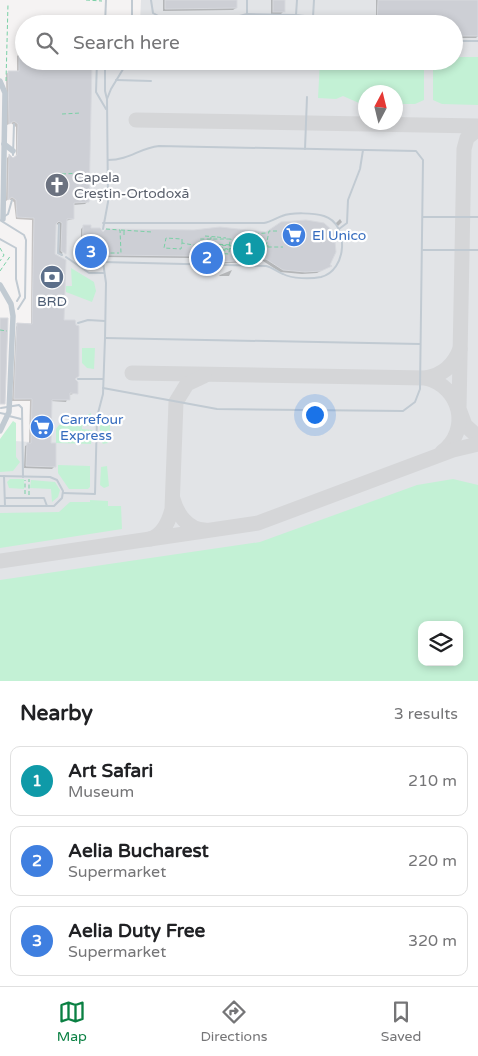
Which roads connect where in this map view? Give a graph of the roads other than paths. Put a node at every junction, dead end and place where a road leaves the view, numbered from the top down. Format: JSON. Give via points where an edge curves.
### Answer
{"nodes":[{"id":1,"x":106,"y":0,"type":"edge"},
{"id":2,"x":132,"y":0,"type":"edge"},
{"id":3,"x":151,"y":0,"type":"edge"},
{"id":4,"x":247,"y":0,"type":"edge"},
{"id":5,"x":296,"y":0,"type":"edge"},
{"id":6,"x":314,"y":0,"type":"edge"},
{"id":7,"x":247,"y":14,"type":"junction"},
{"id":8,"x":105,"y":15,"type":"edge"},
{"id":9,"x":132,"y":15,"type":"edge"},
{"id":10,"x":157,"y":15,"type":"edge"},
{"id":11,"x":243,"y":15,"type":"edge"},
{"id":12,"x":296,"y":15,"type":"joint"},
{"id":13,"x":313,"y":15,"type":"edge"},
{"id":14,"x":463,"y":41,"type":"edge"},
{"id":15,"x":478,"y":41,"type":"edge"},
{"id":16,"x":97,"y":70,"type":"edge"},
{"id":17,"x":105,"y":70,"type":"edge"},
{"id":18,"x":122,"y":70,"type":"edge"},
{"id":19,"x":116,"y":80,"type":"junction"},
{"id":20,"x":152,"y":80,"type":"dead end"},
{"id":21,"x":3,"y":83,"type":"edge"},
{"id":22,"x":307,"y":96,"type":"dead end"},
{"id":23,"x":108,"y":99,"type":"junction"},
{"id":24,"x":107,"y":110,"type":"junction"},
{"id":25,"x":14,"y":124,"type":"dead end"},
{"id":26,"x":4,"y":144,"type":"junction"},
{"id":27,"x":305,"y":149,"type":"junction"},
{"id":28,"x":363,"y":150,"type":"junction"},
{"id":29,"x":13,"y":153,"type":"joint"},
{"id":30,"x":108,"y":160,"type":"junction"},
{"id":31,"x":12,"y":200,"type":"dead end"},
{"id":32,"x":423,"y":217,"type":"junction"},
{"id":33,"x":478,"y":217,"type":"edge"},
{"id":34,"x":2,"y":219,"type":"edge"},
{"id":35,"x":103,"y":223,"type":"junction"},
{"id":36,"x":58,"y":224,"type":"dead end"},
{"id":37,"x":103,"y":228,"type":"dead end"},
{"id":38,"x":339,"y":230,"type":"junction"},
{"id":39,"x":0,"y":239,"type":"edge"},
{"id":40,"x":423,"y":250,"type":"junction"},
{"id":41,"x":478,"y":250,"type":"edge"},
{"id":42,"x":102,"y":254,"type":"road end"},
{"id":43,"x":62,"y":255,"type":"dead end"},
{"id":44,"x":66,"y":258,"type":"dead end"},
{"id":45,"x":102,"y":262,"type":"junction"},
{"id":46,"x":104,"y":273,"type":"junction"},
{"id":47,"x":0,"y":285,"type":"edge"},
{"id":48,"x":17,"y":301,"type":"dead end"},
{"id":49,"x":18,"y":309,"type":"dead end"},
{"id":50,"x":105,"y":320,"type":"junction"},
{"id":51,"x":78,"y":323,"type":"dead end"},
{"id":52,"x":105,"y":338,"type":"junction"},
{"id":53,"x":421,"y":344,"type":"junction"},
{"id":54,"x":78,"y":379,"type":"dead end"},
{"id":55,"x":104,"y":379,"type":"junction"},
{"id":56,"x":103,"y":388,"type":"junction"},
{"id":57,"x":1,"y":408,"type":"edge"},
{"id":58,"x":0,"y":413,"type":"edge"},
{"id":59,"x":21,"y":419,"type":"junction"},
{"id":60,"x":0,"y":431,"type":"edge"},
{"id":61,"x":0,"y":476,"type":"edge"},
{"id":62,"x":4,"y":476,"type":"junction"},
{"id":63,"x":24,"y":477,"type":"junction"},
{"id":64,"x":63,"y":493,"type":"junction"},
{"id":65,"x":5,"y":498,"type":"junction"},
{"id":66,"x":0,"y":506,"type":"edge"},
{"id":67,"x":5,"y":506,"type":"junction"},
{"id":68,"x":47,"y":506,"type":"junction"}],
"edges":[{"from":1,"to":8,"type":"lane"},
{"from":2,"to":9,"type":"lane"},
{"from":3,"to":10,"type":"lane","via":[[153,13]]},
{"from":4,"to":7,"type":"lane"},
{"from":5,"to":12,"type":"lane"},
{"from":6,"to":13,"type":"lane"},
{"from":7,"to":11,"type":"lane"},
{"from":7,"to":12,"type":"lane"},
{"from":14,"to":15,"type":"lane"},
{"from":16,"to":24,"type":"lane","via":[[96,92]]},
{"from":17,"to":23,"type":"lane"},
{"from":18,"to":19,"type":"lane"},
{"from":19,"to":20,"type":"lane"},
{"from":19,"to":23,"type":"lane"},
{"from":21,"to":26,"type":"street"},
{"from":22,"to":27,"type":"lane"},
{"from":23,"to":24,"type":"lane"},
{"from":24,"to":30,"type":"lane"},
{"from":25,"to":29,"type":"lane"},
{"from":26,"to":29,"type":"street"},
{"from":26,"to":34,"type":"street"},
{"from":27,"to":28,"type":"lane"},
{"from":27,"to":30,"type":"lane","via":[[159,146],[123,160]]},
{"from":28,"to":32,"type":"lane","via":[[411,150],[420,153],[423,160]]},
{"from":28,"to":38,"type":"lane","via":[[360,170],[348,200],[348,220]]},
{"from":30,"to":35,"type":"lane","via":[[108,202]]},
{"from":31,"to":34,"type":"lane","via":[[8,214]]},
{"from":32,"to":33,"type":"lane"},
{"from":32,"to":40,"type":"lane"},
{"from":34,"to":49,"type":"lane","via":[[26,240],[24,298]]},
{"from":35,"to":37,"type":"lane"},
{"from":35,"to":38,"type":"lane","via":[[264,223],[284,215],[312,215],[332,220]]},
{"from":36,"to":43,"type":"lane","via":[[58,253]]},
{"from":38,"to":45,"type":"lane","via":[[342,241],[340,261],[331,272],[320,277],[286,276],[266,266]]},
{"from":39,"to":48,"type":"lane","via":[[16,248],[16,279],[20,296]]},
{"from":40,"to":41,"type":"lane"},
{"from":40,"to":53,"type":"lane"},
{"from":42,"to":45,"type":"lane"},
{"from":44,"to":46,"type":"lane","via":[[89,273]]},
{"from":45,"to":46,"type":"lane"},
{"from":46,"to":50,"type":"lane"},
{"from":47,"to":60,"type":"street","via":[[13,316],[10,412]]},
{"from":50,"to":51,"type":"lane"},
{"from":50,"to":52,"type":"lane"},
{"from":52,"to":53,"type":"lane"},
{"from":52,"to":55,"type":"lane"},
{"from":53,"to":56,"type":"lane","via":[[419,394],[410,408],[399,412],[217,410]]},
{"from":54,"to":55,"type":"lane"},
{"from":55,"to":56,"type":"lane"},
{"from":56,"to":64,"type":"lane","via":[[96,417],[95,494]]},
{"from":57,"to":59,"type":"lane","via":[[20,406]]},
{"from":58,"to":59,"type":"lane"},
{"from":59,"to":63,"type":"lane"},
{"from":61,"to":62,"type":"lane"},
{"from":62,"to":63,"type":"lane"},
{"from":62,"to":65,"type":"lane"},
{"from":63,"to":64,"type":"lane","via":[[50,477],[61,484]]},
{"from":64,"to":68,"type":"lane","via":[[58,503]]},
{"from":65,"to":67,"type":"lane"},
{"from":65,"to":68,"type":"lane","via":[[44,498]]},
{"from":66,"to":67,"type":"lane"},
{"from":67,"to":68,"type":"lane"}]}
